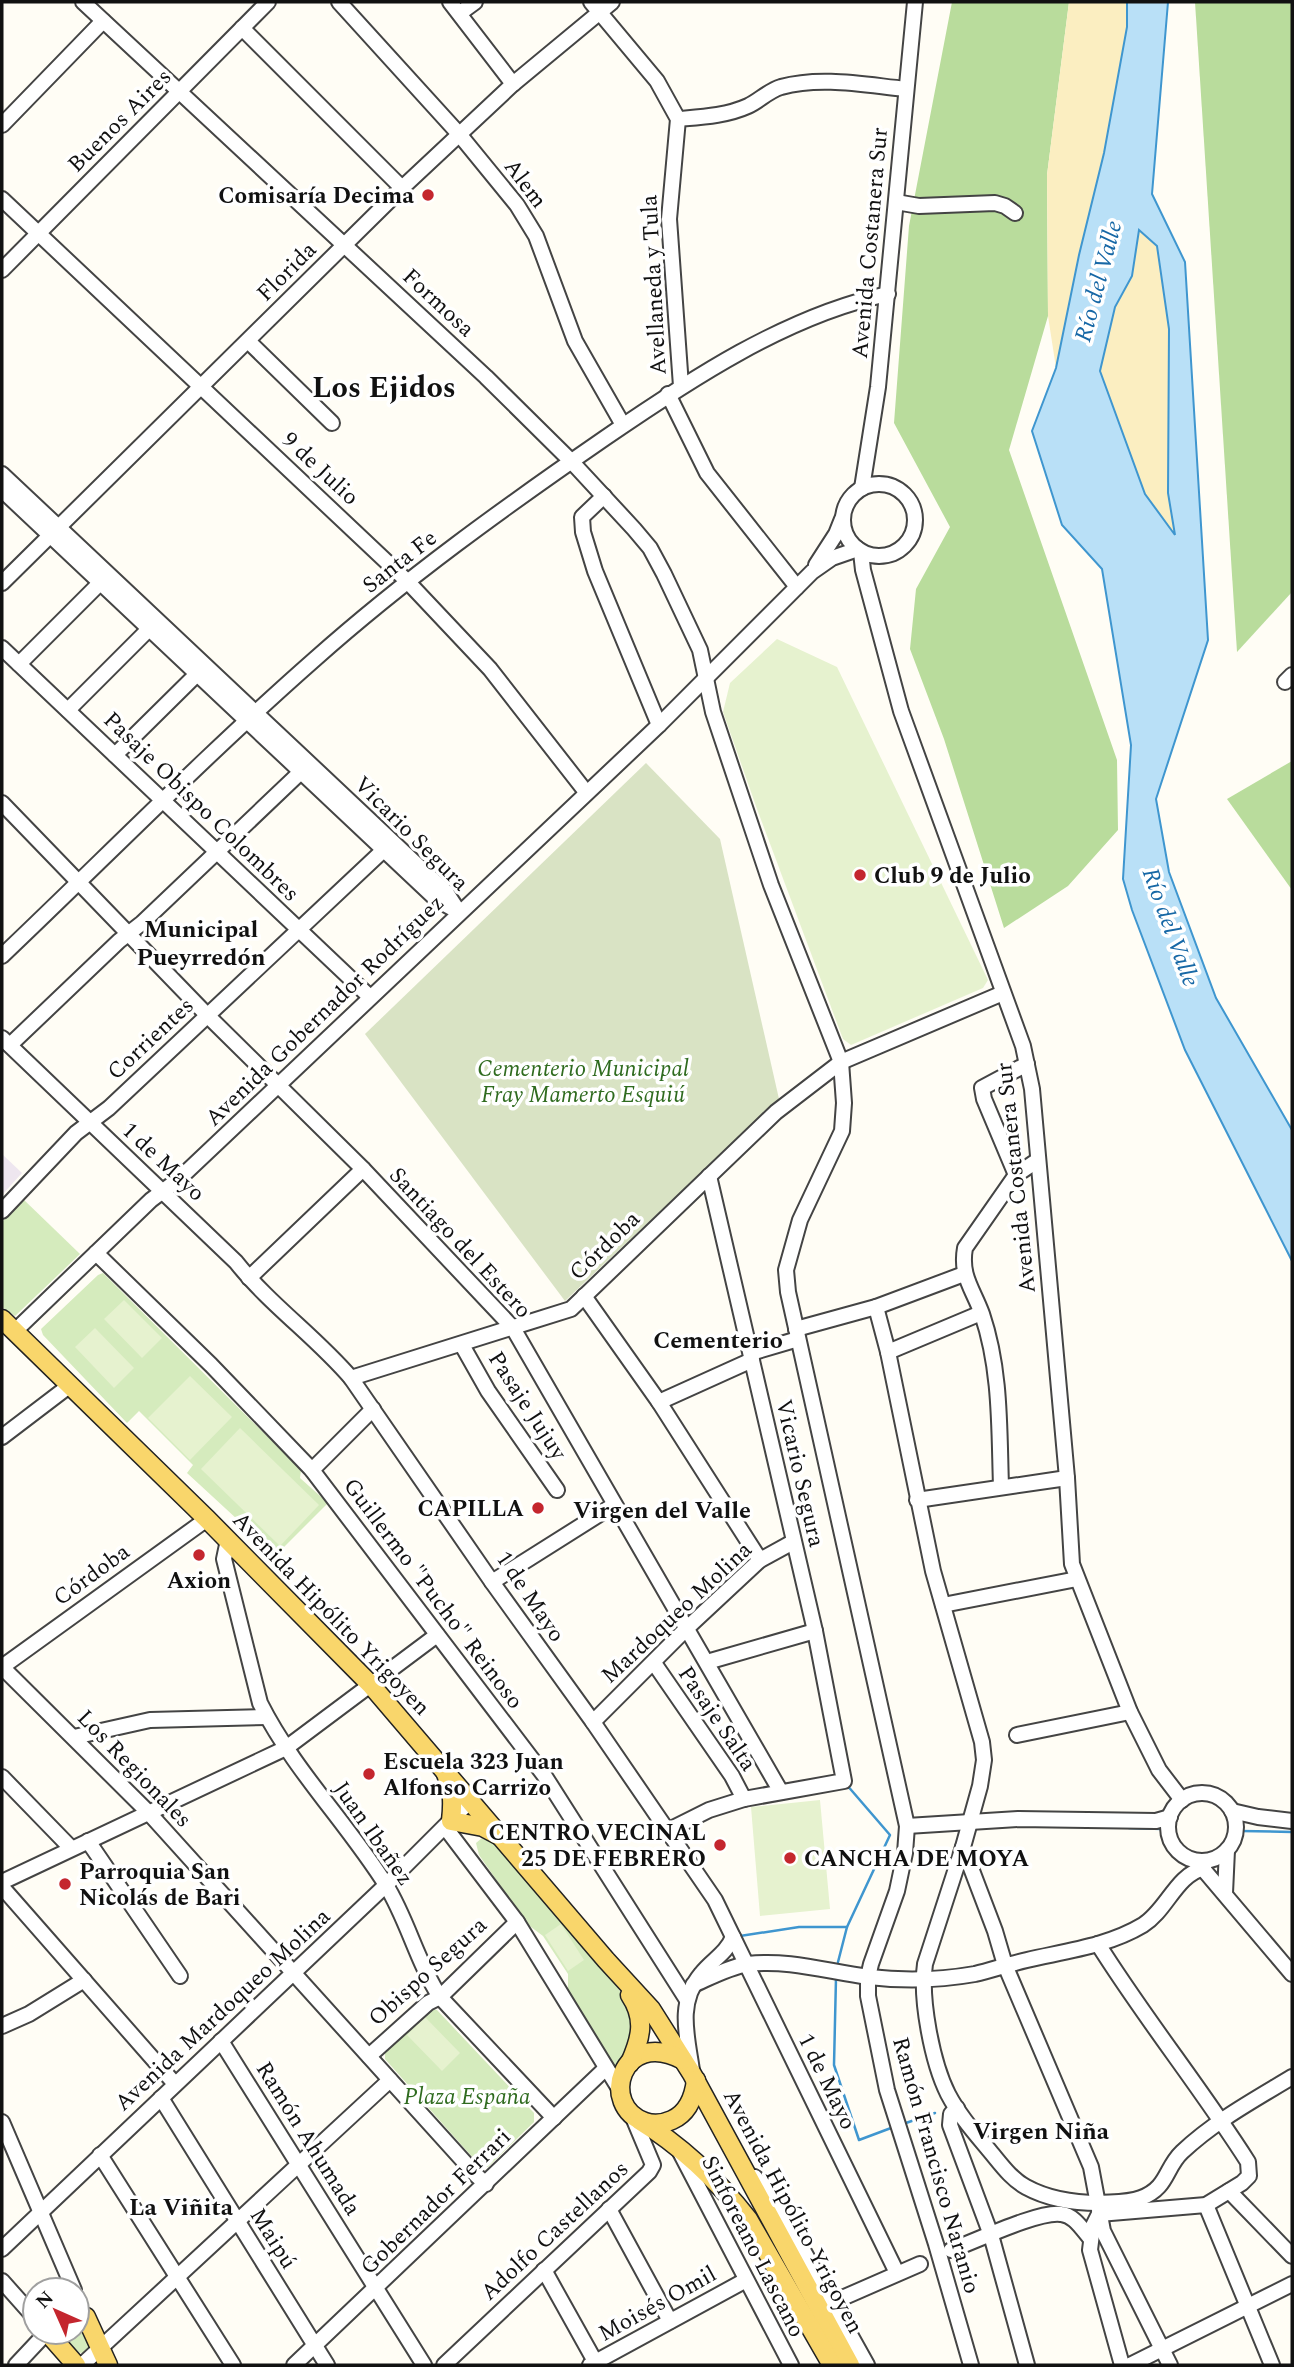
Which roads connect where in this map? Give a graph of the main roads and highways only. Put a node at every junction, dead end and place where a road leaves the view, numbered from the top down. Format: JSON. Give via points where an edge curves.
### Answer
{"nodes":[{"id":1,"x":2,"y":1318,"type":"edge"},
{"id":2,"x":443,"y":1767,"type":"junction"},
{"id":3,"x":501,"y":1836,"type":"junction"},
{"id":4,"x":607,"y":1960,"type":"junction"},
{"id":5,"x":629,"y":2063,"type":"junction"},
{"id":6,"x":690,"y":2072,"type":"junction"},
{"id":7,"x":636,"y":2117,"type":"junction"},
{"id":8,"x":91,"y":2334,"type":"edge"},
{"id":9,"x":59,"y":2346,"type":"edge"},
{"id":10,"x":104,"y":2358,"type":"edge"},
{"id":11,"x":76,"y":2365,"type":"edge"},
{"id":12,"x":832,"y":2365,"type":"edge"},
{"id":13,"x":850,"y":2365,"type":"edge"}],
"edges":[{"from":1,"to":2,"type":"main road","name":"Avenida Hipólito Yrigoyen","via":[[371,1685]]},
{"from":2,"to":3,"type":"main road","name":"Avenida Hipólito Yrigoyen"},
{"from":2,"to":3,"type":"main road","via":[[453,1802],[448,1824],[483,1827]]},
{"from":3,"to":4,"type":"main road","name":"Avenida Hipólito Yrigoyen"},
{"from":4,"to":5,"type":"main road","name":"Avenida Hipólito Yrigoyen","via":[[640,2014],[642,2027]]},
{"from":4,"to":6,"type":"main road","name":"Avenida Hipólito Yrigoyen","via":[[651,2009]]},
{"from":5,"to":6,"type":"main road","via":[[658,2051],[668,2053]]},
{"from":5,"to":7,"type":"main road","via":[[620,2090],[624,2104]]},
{"from":6,"to":7,"type":"main road","via":[[694,2093],[690,2104],[673,2120],[662,2124]]},
{"from":6,"to":13,"type":"main road","name":"Avenida Hipólito Yrigoyen"},
{"from":7,"to":12,"type":"main road","name":"Avenida Hipólito Yrigoyen","via":[[678,2147],[737,2205]]},
{"from":8,"to":10,"type":"main road"},
{"from":9,"to":11,"type":"main road"}]}
